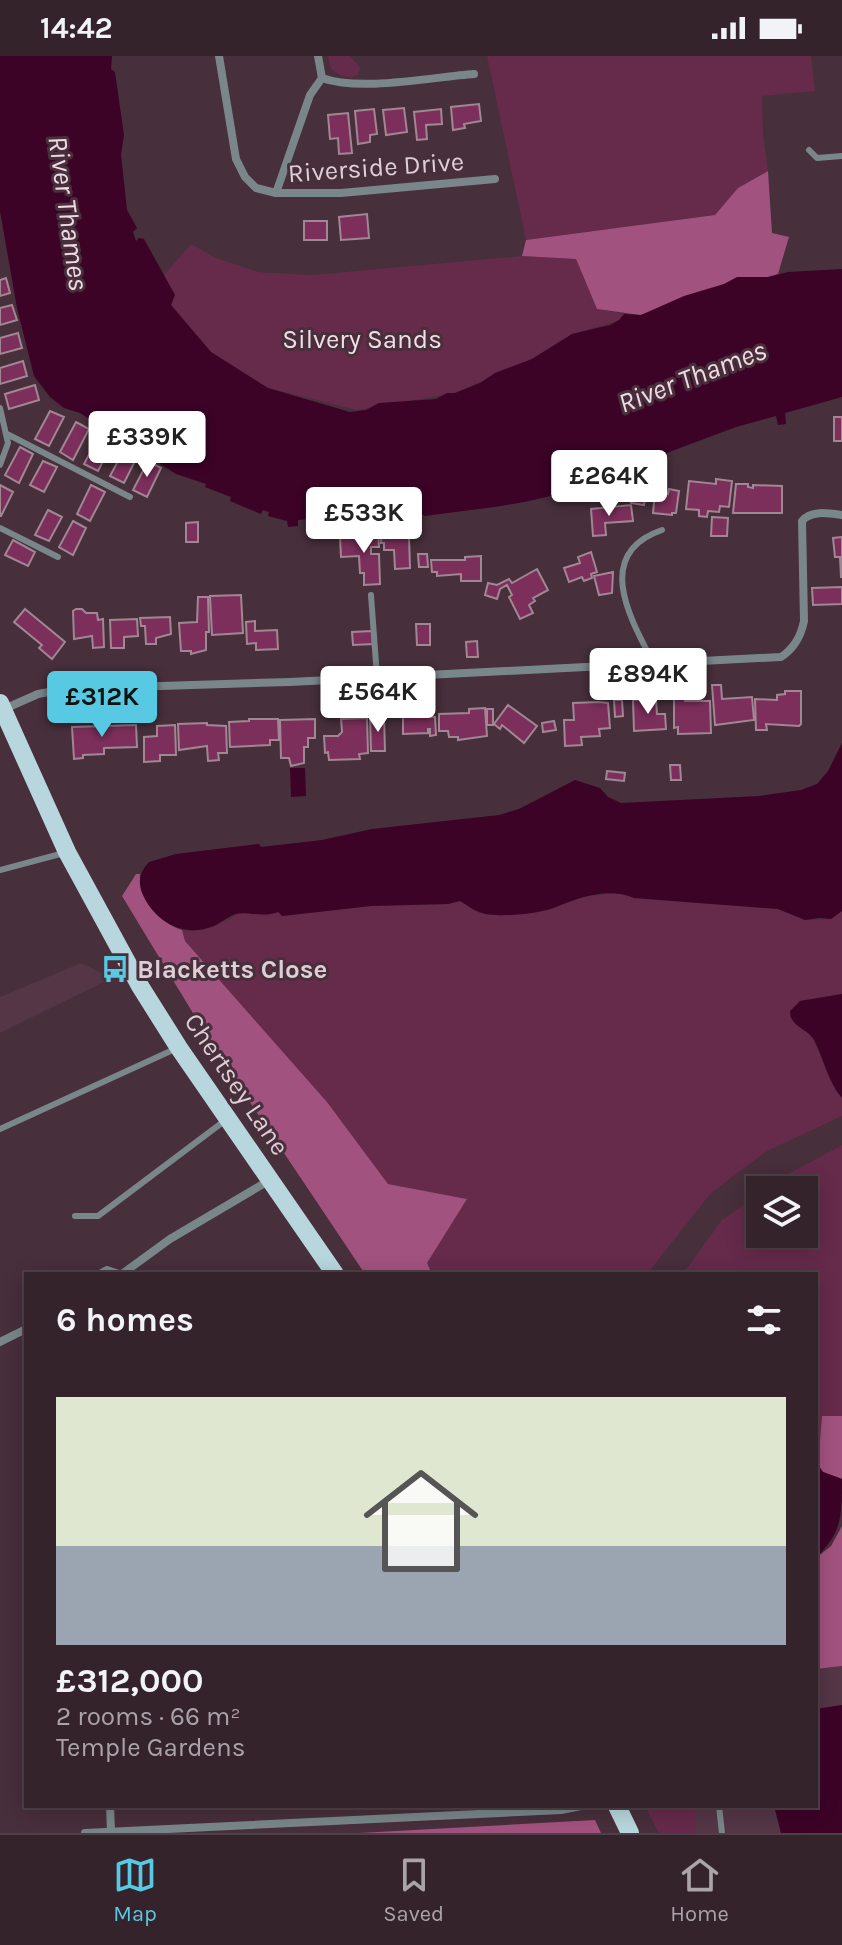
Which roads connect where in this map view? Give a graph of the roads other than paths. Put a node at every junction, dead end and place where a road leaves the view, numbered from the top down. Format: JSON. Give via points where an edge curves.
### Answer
{"nodes":[{"id":1,"x":219,"y":56,"type":"edge"},
{"id":2,"x":318,"y":56,"type":"edge"},
{"id":3,"x":474,"y":74,"type":"dead end"},
{"id":4,"x":322,"y":78,"type":"junction"},
{"id":5,"x":809,"y":150,"type":"dead end"},
{"id":6,"x":842,"y":156,"type":"edge"},
{"id":7,"x":495,"y":179,"type":"dead end"},
{"id":8,"x":276,"y":193,"type":"junction"},
{"id":9,"x":0,"y":408,"type":"edge"},
{"id":10,"x":7,"y":434,"type":"junction"},
{"id":11,"x":0,"y":465,"type":"edge"},
{"id":12,"x":130,"y":497,"type":"dead end"},
{"id":13,"x":842,"y":515,"type":"edge"},
{"id":14,"x":0,"y":528,"type":"edge"},
{"id":15,"x":662,"y":530,"type":"dead end"},
{"id":16,"x":58,"y":557,"type":"dead end"},
{"id":17,"x":371,"y":595,"type":"dead end"},
{"id":18,"x":654,"y":664,"type":"junction"},
{"id":19,"x":377,"y":677,"type":"junction"},
{"id":20,"x":1,"y":706,"type":"edge"},
{"id":21,"x":67,"y":852,"type":"junction"},
{"id":22,"x":0,"y":870,"type":"edge"},
{"id":23,"x":179,"y":1048,"type":"junction"},
{"id":24,"x":227,"y":1119,"type":"junction"},
{"id":25,"x":0,"y":1129,"type":"edge"},
{"id":26,"x":271,"y":1180,"type":"junction"},
{"id":27,"x":75,"y":1216,"type":"dead end"},
{"id":28,"x":123,"y":1272,"type":"edge"},
{"id":29,"x":334,"y":1272,"type":"edge"},
{"id":30,"x":24,"y":1330,"type":"edge"},
{"id":31,"x":0,"y":1342,"type":"edge"},
{"id":32,"x":110,"y":1808,"type":"edge"},
{"id":33,"x":571,"y":1808,"type":"edge"},
{"id":34,"x":618,"y":1808,"type":"edge"},
{"id":35,"x":719,"y":1808,"type":"edge"},
{"id":36,"x":111,"y":1832,"type":"edge"},
{"id":37,"x":85,"y":1833,"type":"edge"},
{"id":38,"x":630,"y":1833,"type":"edge"},
{"id":39,"x":722,"y":1833,"type":"edge"}],
"edges":[{"from":1,"to":8,"type":"street","name":"Riverside Drive","via":[[236,159],[256,188]]},
{"from":2,"to":4,"type":"street"},
{"from":3,"to":4,"type":"street","via":[[359,84]]},
{"from":4,"to":8,"type":"street","via":[[310,95]]},
{"from":5,"to":6,"type":"lane","via":[[817,158]]},
{"from":7,"to":8,"type":"street","name":"Riverside Drive","via":[[341,193]]},
{"from":9,"to":10,"type":"lane"},
{"from":10,"to":11,"type":"lane"},
{"from":10,"to":12,"type":"lane"},
{"from":13,"to":18,"type":"street","via":[[822,513],[802,521],[804,621],[790,651],[781,657]]},
{"from":14,"to":16,"type":"lane"},
{"from":15,"to":18,"type":"lane","via":[[634,546],[622,576],[627,610]]},
{"from":17,"to":19,"type":"lane"},
{"from":18,"to":19,"type":"street"},
{"from":19,"to":20,"type":"street","via":[[65,689]]},
{"from":20,"to":21,"type":"main road","name":"Chertsey Lane"},
{"from":21,"to":22,"type":"lane"},
{"from":21,"to":23,"type":"main road","name":"Chertsey Lane"},
{"from":23,"to":24,"type":"main road","name":"Chertsey Lane"},
{"from":23,"to":25,"type":"lane"},
{"from":24,"to":26,"type":"main road","name":"Chertsey Lane"},
{"from":24,"to":27,"type":"lane","via":[[98,1216]]},
{"from":26,"to":28,"type":"street"},
{"from":26,"to":29,"type":"main road","name":"Chertsey Lane"},
{"from":30,"to":31,"type":"street"},
{"from":32,"to":36,"type":"street"},
{"from":33,"to":36,"type":"street"},
{"from":34,"to":38,"type":"main road"},
{"from":35,"to":39,"type":"lane"},
{"from":36,"to":37,"type":"street"}]}
